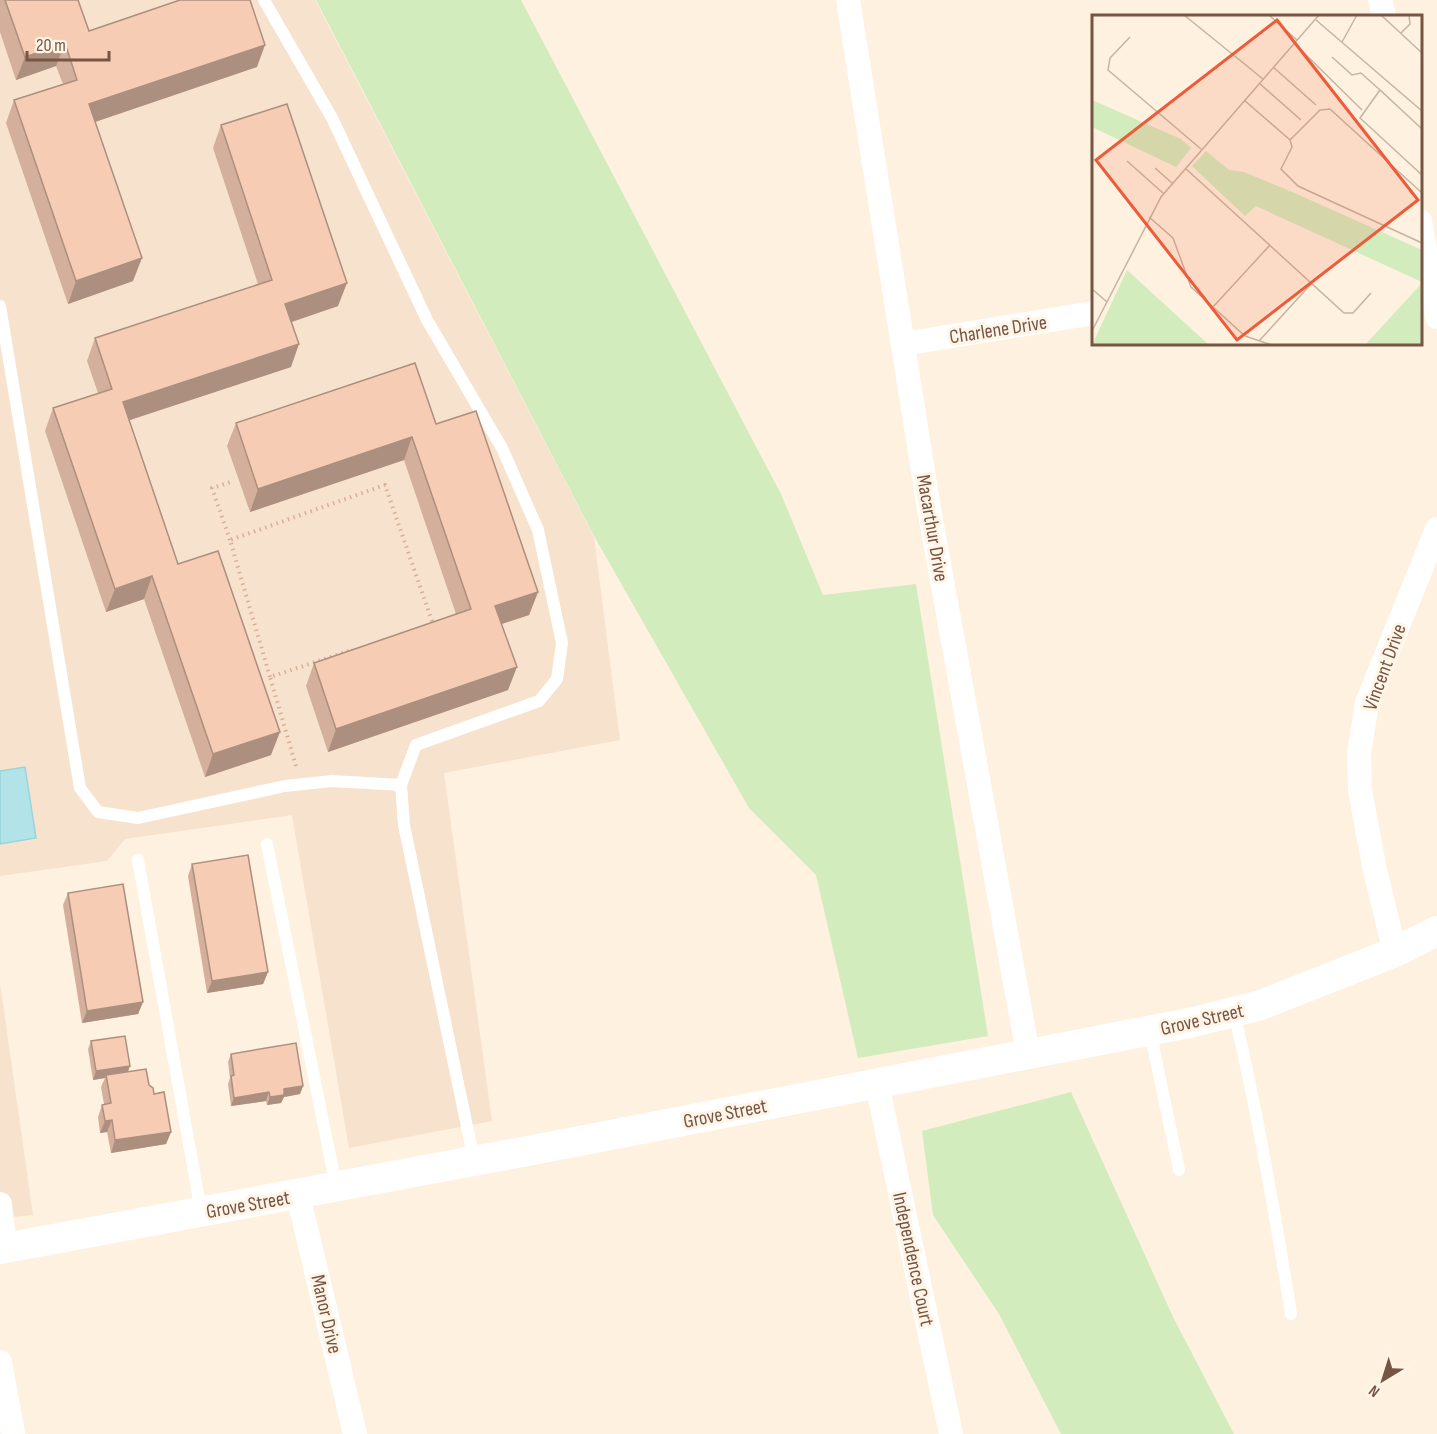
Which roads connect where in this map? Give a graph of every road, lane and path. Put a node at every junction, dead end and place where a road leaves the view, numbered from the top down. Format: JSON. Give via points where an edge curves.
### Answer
{"nodes":[{"id":1,"x":264,"y":0,"type":"edge"},
{"id":2,"x":849,"y":0,"type":"edge"},
{"id":3,"x":1380,"y":0,"type":"edge"},
{"id":4,"x":1384,"y":15,"type":"edge"},
{"id":5,"x":1422,"y":240,"type":"edge"},
{"id":6,"x":1424,"y":259,"type":"edge"},
{"id":7,"x":0,"y":306,"type":"edge"},
{"id":8,"x":1092,"y":313,"type":"edge"},
{"id":9,"x":1437,"y":317,"type":"edge"},
{"id":10,"x":903,"y":344,"type":"junction"},
{"id":11,"x":231,"y":482,"type":"dead end"},
{"id":12,"x":1437,"y":529,"type":"edge"},
{"id":13,"x":230,"y":540,"type":"junction"},
{"id":14,"x":424,"y":627,"type":"edge"},
{"id":15,"x":358,"y":648,"type":"edge"},
{"id":16,"x":270,"y":677,"type":"junction"},
{"id":17,"x":301,"y":784,"type":"junction"},
{"id":18,"x":401,"y":785,"type":"junction"},
{"id":19,"x":267,"y":844,"type":"dead end"},
{"id":20,"x":138,"y":860,"type":"dead end"},
{"id":21,"x":1437,"y":931,"type":"edge"},
{"id":22,"x":1395,"y":952,"type":"junction"},
{"id":23,"x":1233,"y":1012,"type":"junction"},
{"id":24,"x":1150,"y":1031,"type":"junction"},
{"id":25,"x":1028,"y":1054,"type":"junction"},
{"id":26,"x":877,"y":1084,"type":"junction"},
{"id":27,"x":474,"y":1161,"type":"junction"},
{"id":28,"x":1179,"y":1170,"type":"dead end"},
{"id":29,"x":336,"y":1187,"type":"junction"},
{"id":30,"x":298,"y":1195,"type":"junction"},
{"id":31,"x":0,"y":1204,"type":"edge"},
{"id":32,"x":201,"y":1212,"type":"junction"},
{"id":33,"x":3,"y":1249,"type":"edge"},
{"id":34,"x":1291,"y":1314,"type":"dead end"},
{"id":35,"x":0,"y":1362,"type":"edge"},
{"id":36,"x":13,"y":1434,"type":"edge"},
{"id":37,"x":355,"y":1434,"type":"edge"},
{"id":38,"x":951,"y":1434,"type":"edge"}],
"edges":[{"from":1,"to":18,"type":"lane","via":[[332,118],[427,320],[501,448],[538,531],[562,643],[557,679],[539,701],[416,745]]},
{"from":2,"to":10,"type":"street","name":"Macarthur Drive"},
{"from":3,"to":4,"type":"street"},
{"from":5,"to":6,"type":"street"},
{"from":6,"to":9,"type":"street"},
{"from":7,"to":17,"type":"lane","via":[[80,788],[98,812],[138,818]]},
{"from":8,"to":10,"type":"street","name":"Charlene Drive"},
{"from":10,"to":25,"type":"street","name":"Macarthur Drive","via":[[929,509]]},
{"from":11,"to":13,"type":"path","via":[[212,488]]},
{"from":12,"to":22,"type":"street","name":"Vincent Drive","via":[[1367,704],[1359,753],[1360,790]]},
{"from":13,"to":14,"type":"path","via":[[385,485],[435,623]]},
{"from":13,"to":16,"type":"path"},
{"from":15,"to":16,"type":"path"},
{"from":16,"to":17,"type":"path"},
{"from":17,"to":18,"type":"lane","via":[[332,781]]},
{"from":18,"to":27,"type":"lane","via":[[404,825]]},
{"from":19,"to":29,"type":"lane"},
{"from":20,"to":32,"type":"lane"},
{"from":21,"to":22,"type":"street","name":"Grove Street"},
{"from":22,"to":23,"type":"street","name":"Grove Street","via":[[1261,1005]]},
{"from":23,"to":24,"type":"street","name":"Grove Street"},
{"from":23,"to":34,"type":"lane","via":[[1264,1150]]},
{"from":24,"to":25,"type":"street","name":"Grove Street"},
{"from":24,"to":28,"type":"lane"},
{"from":25,"to":26,"type":"street","name":"Grove Street"},
{"from":26,"to":27,"type":"street","name":"Grove Street"},
{"from":26,"to":38,"type":"street","name":"Independence Court"},
{"from":27,"to":29,"type":"street","name":"Grove Street"},
{"from":29,"to":30,"type":"street","name":"Grove Street"},
{"from":30,"to":32,"type":"street","name":"Grove Street"},
{"from":30,"to":37,"type":"street","name":"Manor Drive"},
{"from":31,"to":33,"type":"street"},
{"from":32,"to":33,"type":"street","name":"Grove Street"},
{"from":35,"to":36,"type":"street"}]}
